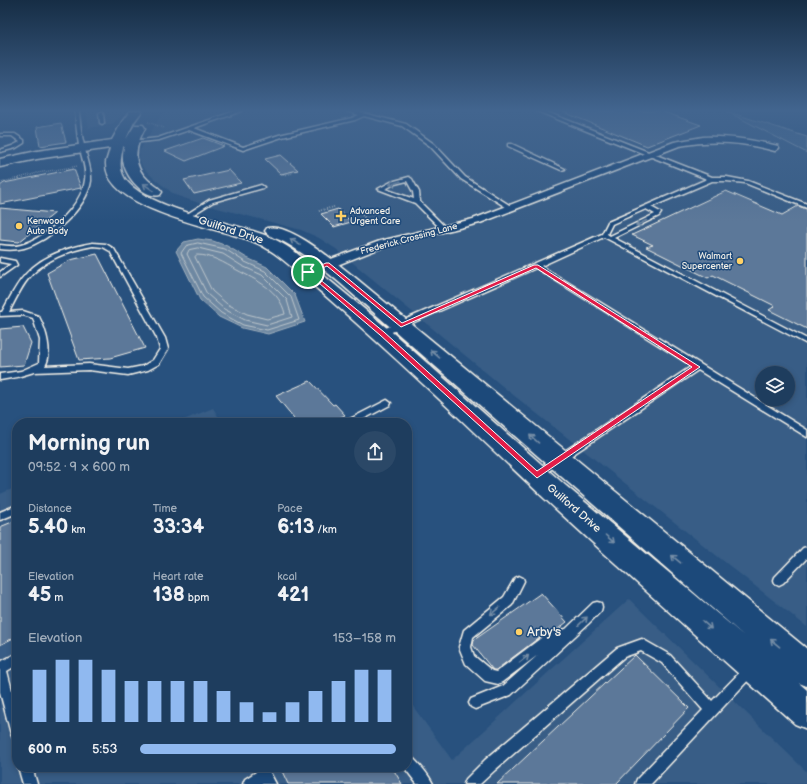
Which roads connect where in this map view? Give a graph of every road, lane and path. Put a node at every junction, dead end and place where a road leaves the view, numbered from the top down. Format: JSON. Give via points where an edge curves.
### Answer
{"nodes":[{"id":1,"x":13,"y":148,"type":"edge"},
{"id":2,"x":82,"y":148,"type":"joint"},
{"id":3,"x":126,"y":148,"type":"edge"},
{"id":4,"x":434,"y":148,"type":"edge"},
{"id":5,"x":516,"y":148,"type":"edge"},
{"id":6,"x":631,"y":148,"type":"edge"},
{"id":7,"x":668,"y":148,"type":"edge"},
{"id":8,"x":650,"y":155,"type":"junction"},
{"id":9,"x":2,"y":157,"type":"edge"},
{"id":10,"x":87,"y":165,"type":"junction"},
{"id":11,"x":563,"y":169,"type":"dead end"},
{"id":12,"x":294,"y":173,"type":"dead end"},
{"id":13,"x":283,"y":175,"type":"dead end"},
{"id":14,"x":711,"y":179,"type":"junction"},
{"id":15,"x":0,"y":183,"type":"edge"},
{"id":16,"x":261,"y":187,"type":"dead end"},
{"id":17,"x":417,"y":202,"type":"junction"},
{"id":18,"x":807,"y":206,"type":"edge"},
{"id":19,"x":334,"y":207,"type":"dead end"},
{"id":20,"x":646,"y":207,"type":"junction"},
{"id":21,"x":512,"y":208,"type":"junction"},
{"id":22,"x":357,"y":210,"type":"dead end"},
{"id":23,"x":319,"y":211,"type":"dead end"},
{"id":24,"x":193,"y":213,"type":"junction"},
{"id":25,"x":367,"y":220,"type":"dead end"},
{"id":26,"x":444,"y":230,"type":"junction"},
{"id":27,"x":607,"y":236,"type":"junction"},
{"id":28,"x":0,"y":247,"type":"edge"},
{"id":29,"x":0,"y":260,"type":"edge"},
{"id":30,"x":536,"y":266,"type":"junction"},
{"id":31,"x":318,"y":268,"type":"junction"},
{"id":32,"x":0,"y":275,"type":"edge"},
{"id":33,"x":2,"y":314,"type":"edge"},
{"id":34,"x":391,"y":329,"type":"junction"},
{"id":35,"x":807,"y":342,"type":"edge"},
{"id":36,"x":697,"y":367,"type":"junction"},
{"id":37,"x":34,"y":369,"type":"junction"},
{"id":38,"x":0,"y":377,"type":"edge"},
{"id":39,"x":387,"y":404,"type":"dead end"},
{"id":40,"x":359,"y":418,"type":"edge"},
{"id":41,"x":807,"y":434,"type":"edge"},
{"id":42,"x":560,"y":461,"type":"junction"},
{"id":43,"x":537,"y":475,"type":"junction"},
{"id":44,"x":12,"y":511,"type":"edge"},
{"id":45,"x":0,"y":516,"type":"edge"},
{"id":46,"x":807,"y":551,"type":"edge"},
{"id":47,"x":779,"y":580,"type":"dead end"},
{"id":48,"x":519,"y":581,"type":"dead end"},
{"id":49,"x":597,"y":606,"type":"dead end"},
{"id":50,"x":569,"y":634,"type":"junction"},
{"id":51,"x":12,"y":662,"type":"edge"},
{"id":52,"x":754,"y":666,"type":"junction"},
{"id":53,"x":0,"y":668,"type":"edge"},
{"id":54,"x":806,"y":670,"type":"edge"},
{"id":55,"x":475,"y":704,"type":"dead end"},
{"id":56,"x":711,"y":710,"type":"junction"},
{"id":57,"x":807,"y":712,"type":"edge"},
{"id":58,"x":12,"y":715,"type":"edge"},
{"id":59,"x":412,"y":767,"type":"edge"},
{"id":60,"x":26,"y":772,"type":"edge"},
{"id":61,"x":264,"y":775,"type":"edge"},
{"id":62,"x":30,"y":784,"type":"edge"},
{"id":63,"x":250,"y":784,"type":"edge"},
{"id":64,"x":426,"y":784,"type":"edge"},
{"id":65,"x":471,"y":784,"type":"edge"},
{"id":66,"x":642,"y":784,"type":"edge"}],
"edges":[{"from":1,"to":9,"type":"lane"},
{"from":2,"to":9,"type":"main road"},
{"from":2,"to":10,"type":"lane"},
{"from":3,"to":24,"type":"main road","name":"Guilford Drive","via":[[131,169],[141,182]]},
{"from":4,"to":21,"type":"lane","via":[[463,178]]},
{"from":5,"to":11,"type":"lane"},
{"from":6,"to":8,"type":"lane"},
{"from":7,"to":8,"type":"street","name":"Frederick Crossing Lane"},
{"from":8,"to":14,"type":"lane"},
{"from":8,"to":21,"type":"street","name":"Frederick Crossing Lane"},
{"from":10,"to":15,"type":"path","via":[[38,173]]},
{"from":10,"to":28,"type":"lane","via":[[86,190],[72,212],[50,232],[25,245]]},
{"from":12,"to":13,"type":"path"},
{"from":14,"to":18,"type":"lane","via":[[746,182]]},
{"from":14,"to":20,"type":"lane"},
{"from":16,"to":24,"type":"lane","via":[[222,197]]},
{"from":17,"to":17,"type":"lane","one_way":true,"via":[[416,192],[409,179],[392,183],[381,190]]},
{"from":17,"to":26,"type":"lane"},
{"from":19,"to":23,"type":"path"},
{"from":20,"to":27,"type":"lane","via":[[610,223]]},
{"from":20,"to":27,"type":"lane","one_way":true,"via":[[658,213],[657,215]]},
{"from":21,"to":26,"type":"street","name":"Frederick Crossing Lane"},
{"from":22,"to":25,"type":"path"},
{"from":24,"to":31,"type":"main road","name":"Guilford Drive","via":[[269,242]]},
{"from":31,"to":24,"type":"main road","name":"Guilford Drive","one_way":true,"via":[[278,233],[248,222]]},
{"from":26,"to":31,"type":"street","name":"Frederick Crossing Lane","via":[[384,243]]},
{"from":27,"to":30,"type":"lane"},
{"from":27,"to":35,"type":"lane"},
{"from":29,"to":32,"type":"lane","via":[[13,262],[14,265]]},
{"from":30,"to":34,"type":"lane"},
{"from":30,"to":36,"type":"lane"},
{"from":31,"to":34,"type":"main road","name":"Guilford Drive"},
{"from":33,"to":37,"type":"lane","via":[[23,313],[36,317],[46,346],[43,364]]},
{"from":33,"to":37,"type":"lane","via":[[28,275],[37,267],[61,254],[96,244],[108,246],[112,250],[162,338],[164,349],[156,362],[145,368],[128,372],[89,367]]},
{"from":42,"to":34,"type":"main road","name":"Guilford Drive","one_way":true},
{"from":34,"to":43,"type":"main road","name":"Guilford Drive"},
{"from":36,"to":41,"type":"lane"},
{"from":36,"to":42,"type":"lane"},
{"from":37,"to":38,"type":"lane"},
{"from":39,"to":40,"type":"lane"},
{"from":42,"to":43,"type":"lane"},
{"from":54,"to":42,"type":"main road","name":"Guilford Drive","one_way":true},
{"from":43,"to":52,"type":"main road","name":"Guilford Drive","one_way":true},
{"from":44,"to":45,"type":"lane"},
{"from":46,"to":47,"type":"lane"},
{"from":48,"to":50,"type":"lane","one_way":true,"via":[[508,601],[468,634],[465,646],[470,660],[478,669],[489,677],[498,678],[553,636]]},
{"from":50,"to":49,"type":"lane","one_way":true},
{"from":50,"to":55,"type":"lane","via":[[507,690]]},
{"from":51,"to":53,"type":"lane"},
{"from":52,"to":56,"type":"lane"},
{"from":52,"to":57,"type":"main road","name":"Guilford Drive"},
{"from":53,"to":58,"type":"lane"},
{"from":56,"to":65,"type":"lane","via":[[666,659],[642,645],[621,652]]},
{"from":56,"to":66,"type":"lane"},
{"from":59,"to":64,"type":"lane"},
{"from":60,"to":62,"type":"lane"},
{"from":61,"to":63,"type":"lane"}]}
